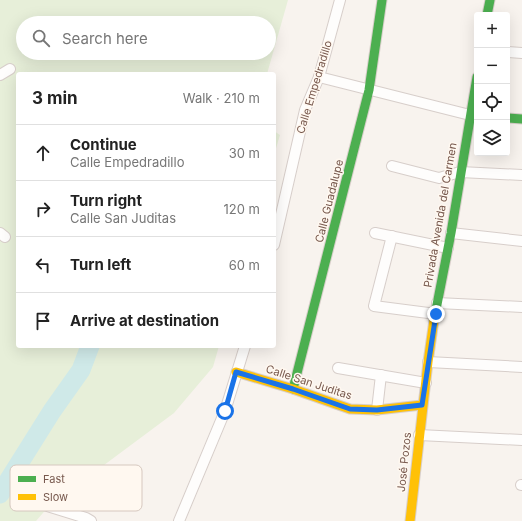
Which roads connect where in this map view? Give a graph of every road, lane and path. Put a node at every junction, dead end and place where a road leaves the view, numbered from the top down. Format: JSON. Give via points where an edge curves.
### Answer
{"nodes":[{"id":1,"x":340,"y":0,"type":"edge"},
{"id":2,"x":382,"y":0,"type":"edge"},
{"id":3,"x":490,"y":0,"type":"edge"},
{"id":4,"x":488,"y":12,"type":"edge"},
{"id":5,"x":510,"y":52,"type":"edge"},
{"id":6,"x":522,"y":53,"type":"edge"},
{"id":7,"x":10,"y":69,"type":"dead end"},
{"id":8,"x":0,"y":75,"type":"edge"},
{"id":9,"x":319,"y":77,"type":"junction"},
{"id":10,"x":369,"y":90,"type":"junction"},
{"id":11,"x":474,"y":115,"type":"edge"},
{"id":12,"x":510,"y":118,"type":"edge"},
{"id":13,"x":522,"y":119,"type":"edge"},
{"id":14,"x":392,"y":166,"type":"dead end"},
{"id":15,"x":460,"y":172,"type":"junction"},
{"id":16,"x":522,"y":175,"type":"edge"},
{"id":17,"x":375,"y":233,"type":"dead end"},
{"id":18,"x":451,"y":233,"type":"junction"},
{"id":19,"x":276,"y":236,"type":"edge"},
{"id":20,"x":392,"y":236,"type":"junction"},
{"id":21,"x":522,"y":241,"type":"edge"},
{"id":22,"x":448,"y":248,"type":"junction"},
{"id":23,"x":437,"y":303,"type":"junction"},
{"id":24,"x":522,"y":307,"type":"edge"},
{"id":25,"x":436,"y":314,"type":"junction"},
{"id":26,"x":244,"y":348,"type":"edge"},
{"id":27,"x":428,"y":362,"type":"junction"},
{"id":28,"x":522,"y":367,"type":"edge"},
{"id":29,"x":338,"y":368,"type":"dead end"},
{"id":30,"x":236,"y":372,"type":"junction"},
{"id":31,"x":381,"y":375,"type":"junction"},
{"id":32,"x":426,"y":382,"type":"junction"},
{"id":33,"x":293,"y":389,"type":"junction"},
{"id":34,"x":422,"y":405,"type":"junction"},
{"id":35,"x":377,"y":410,"type":"junction"},
{"id":36,"x":419,"y":435,"type":"junction"},
{"id":37,"x":522,"y":440,"type":"edge"},
{"id":38,"x":63,"y":511,"type":"edge"},
{"id":39,"x":90,"y":521,"type":"edge"},
{"id":40,"x":179,"y":521,"type":"edge"},
{"id":41,"x":410,"y":521,"type":"edge"}],
"edges":[{"from":1,"to":9,"type":"street","name":"Calle Empedradillo"},
{"from":2,"to":10,"type":"street","name":"Calle Guadalupe"},
{"from":3,"to":4,"type":"street"},
{"from":5,"to":6,"type":"street"},
{"from":7,"to":8,"type":"street"},
{"from":9,"to":10,"type":"street"},
{"from":9,"to":19,"type":"street","name":"Calle Empedradillo","via":[[305,110]]},
{"from":10,"to":11,"type":"street"},
{"from":10,"to":33,"type":"street","name":"Calle Guadalupe"},
{"from":11,"to":15,"type":"street","name":"Privada Avenida del Carmen"},
{"from":12,"to":13,"type":"street"},
{"from":14,"to":15,"type":"street","via":[[439,178]]},
{"from":15,"to":16,"type":"street"},
{"from":15,"to":18,"type":"street","name":"Privada Avenida del Carmen"},
{"from":17,"to":20,"type":"street"},
{"from":18,"to":21,"type":"street"},
{"from":18,"to":22,"type":"street","name":"Privada Avenida del Carmen"},
{"from":20,"to":22,"type":"street"},
{"from":20,"to":25,"type":"street","via":[[374,306]]},
{"from":22,"to":23,"type":"street","name":"Privada Avenida del Carmen"},
{"from":23,"to":24,"type":"street"},
{"from":23,"to":25,"type":"street","name":"Privada Avenida del Carmen"},
{"from":25,"to":27,"type":"street","name":"Privada Avenida del Carmen"},
{"from":26,"to":30,"type":"street"},
{"from":27,"to":28,"type":"street"},
{"from":27,"to":32,"type":"street","name":"Privada Avenida del Carmen"},
{"from":29,"to":31,"type":"street"},
{"from":30,"to":33,"type":"street","name":"Calle San Juditas"},
{"from":30,"to":40,"type":"street","via":[[225,411]]},
{"from":31,"to":32,"type":"street"},
{"from":31,"to":35,"type":"street"},
{"from":32,"to":34,"type":"street","name":"Privada Avenida del Carmen"},
{"from":33,"to":35,"type":"street","name":"Calle San Juditas","via":[[350,409]]},
{"from":34,"to":35,"type":"street","name":"Calle San Juditas"},
{"from":34,"to":36,"type":"street","name":"José Pozos"},
{"from":36,"to":37,"type":"street"},
{"from":36,"to":41,"type":"street","name":"José Pozos"},
{"from":38,"to":39,"type":"street"}]}
